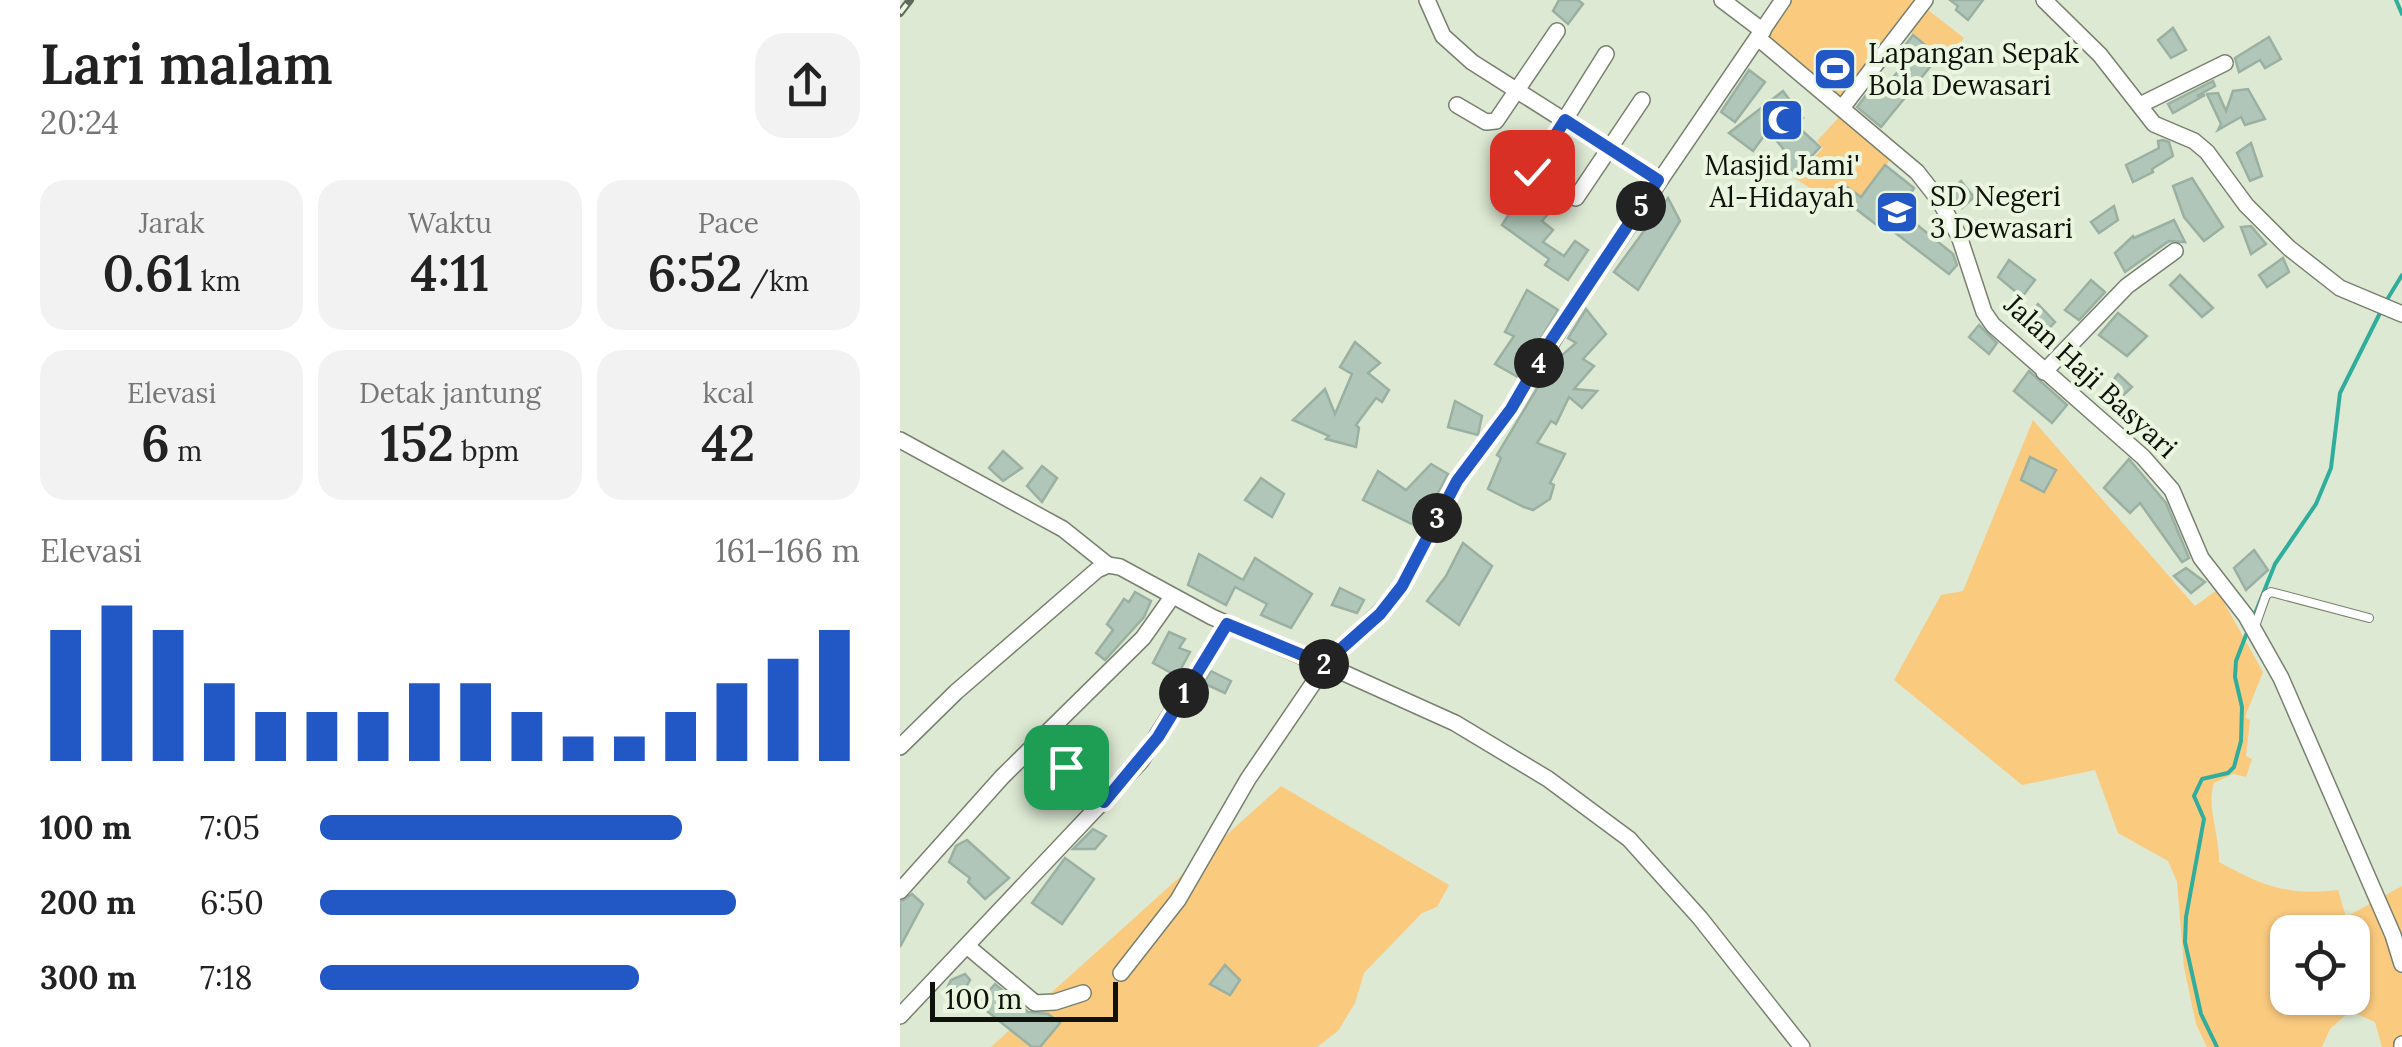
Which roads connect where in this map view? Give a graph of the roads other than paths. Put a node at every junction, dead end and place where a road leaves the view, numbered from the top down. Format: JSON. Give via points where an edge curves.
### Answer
{"nodes":[{"id":1,"x":1427,"y":0,"type":"edge"},
{"id":2,"x":1722,"y":0,"type":"edge"},
{"id":3,"x":1783,"y":0,"type":"edge"},
{"id":4,"x":1925,"y":0,"type":"edge"},
{"id":5,"x":2044,"y":0,"type":"edge"},
{"id":6,"x":1557,"y":31,"type":"dead end"},
{"id":7,"x":1761,"y":35,"type":"junction"},
{"id":8,"x":1606,"y":54,"type":"dead end"},
{"id":9,"x":2226,"y":63,"type":"dead end"},
{"id":10,"x":1517,"y":91,"type":"junction"},
{"id":11,"x":1642,"y":100,"type":"dead end"},
{"id":12,"x":1457,"y":105,"type":"dead end"},
{"id":13,"x":2140,"y":105,"type":"junction"},
{"id":14,"x":1842,"y":108,"type":"junction"},
{"id":15,"x":1565,"y":120,"type":"junction"},
{"id":16,"x":1611,"y":148,"type":"junction"},
{"id":17,"x":1532,"y":172,"type":"dead end"},
{"id":18,"x":1658,"y":180,"type":"junction"},
{"id":19,"x":1576,"y":198,"type":"dead end"},
{"id":20,"x":2175,"y":251,"type":"dead end"},
{"id":21,"x":2390,"y":308,"type":"edge"},
{"id":22,"x":2044,"y":372,"type":"junction"},
{"id":23,"x":900,"y":440,"type":"edge"},
{"id":24,"x":1108,"y":565,"type":"junction"},
{"id":25,"x":1172,"y":597,"type":"junction"},
{"id":26,"x":2368,"y":618,"type":"dead end"},
{"id":27,"x":2250,"y":623,"type":"junction"},
{"id":28,"x":1227,"y":624,"type":"junction"},
{"id":29,"x":1324,"y":665,"type":"junction"},
{"id":30,"x":900,"y":747,"type":"edge"},
{"id":31,"x":1066,"y":767,"type":"dead end"},
{"id":32,"x":1104,"y":802,"type":"junction"},
{"id":33,"x":900,"y":891,"type":"edge"},
{"id":34,"x":967,"y":946,"type":"junction"},
{"id":35,"x":2402,"y":960,"type":"edge"},
{"id":36,"x":1120,"y":974,"type":"dead end"},
{"id":37,"x":1083,"y":993,"type":"dead end"},
{"id":38,"x":900,"y":1016,"type":"edge"},
{"id":39,"x":1802,"y":1047,"type":"edge"}],
"edges":[{"from":1,"to":10,"type":"street","via":[[1443,36]]},
{"from":2,"to":7,"type":"street","name":"Jalan Haji Basyari"},
{"from":3,"to":7,"type":"street"},
{"from":4,"to":14,"type":"street"},
{"from":5,"to":13,"type":"street"},
{"from":6,"to":10,"type":"street"},
{"from":7,"to":14,"type":"street","name":"Jalan Haji Basyari"},
{"from":7,"to":18,"type":"street"},
{"from":8,"to":15,"type":"street"},
{"from":9,"to":13,"type":"street"},
{"from":10,"to":12,"type":"street","via":[[1494,122]]},
{"from":10,"to":15,"type":"street"},
{"from":11,"to":16,"type":"street"},
{"from":13,"to":21,"type":"street","via":[[2159,128],[2207,152],[2289,248],[2340,288]]},
{"from":14,"to":22,"type":"street","name":"Jalan Haji Basyari","via":[[1910,164],[1939,200],[1987,318]]},
{"from":15,"to":16,"type":"street"},
{"from":15,"to":17,"type":"street"},
{"from":16,"to":18,"type":"street"},
{"from":16,"to":19,"type":"street"},
{"from":18,"to":29,"type":"street","via":[[1457,481],[1402,586]]},
{"from":20,"to":22,"type":"street","via":[[2127,286]]},
{"from":22,"to":27,"type":"street","name":"Jalan Haji Basyari","via":[[2160,474],[2201,558]]},
{"from":23,"to":24,"type":"street","via":[[1063,529]]},
{"from":24,"to":25,"type":"street"},
{"from":24,"to":30,"type":"street"},
{"from":25,"to":28,"type":"street"},
{"from":25,"to":33,"type":"street","via":[[1143,638]]},
{"from":26,"to":27,"type":"lane","via":[[2270,592]]},
{"from":27,"to":35,"type":"street","name":"Jalan Haji Basyari"},
{"from":28,"to":29,"type":"street"},
{"from":28,"to":32,"type":"street","via":[[1158,737]]},
{"from":29,"to":36,"type":"street","via":[[1178,900]]},
{"from":29,"to":39,"type":"street","via":[[1454,722],[1629,839]]},
{"from":31,"to":32,"type":"street"},
{"from":32,"to":34,"type":"street"},
{"from":34,"to":37,"type":"street","via":[[1035,1003]]},
{"from":34,"to":38,"type":"street"}]}
